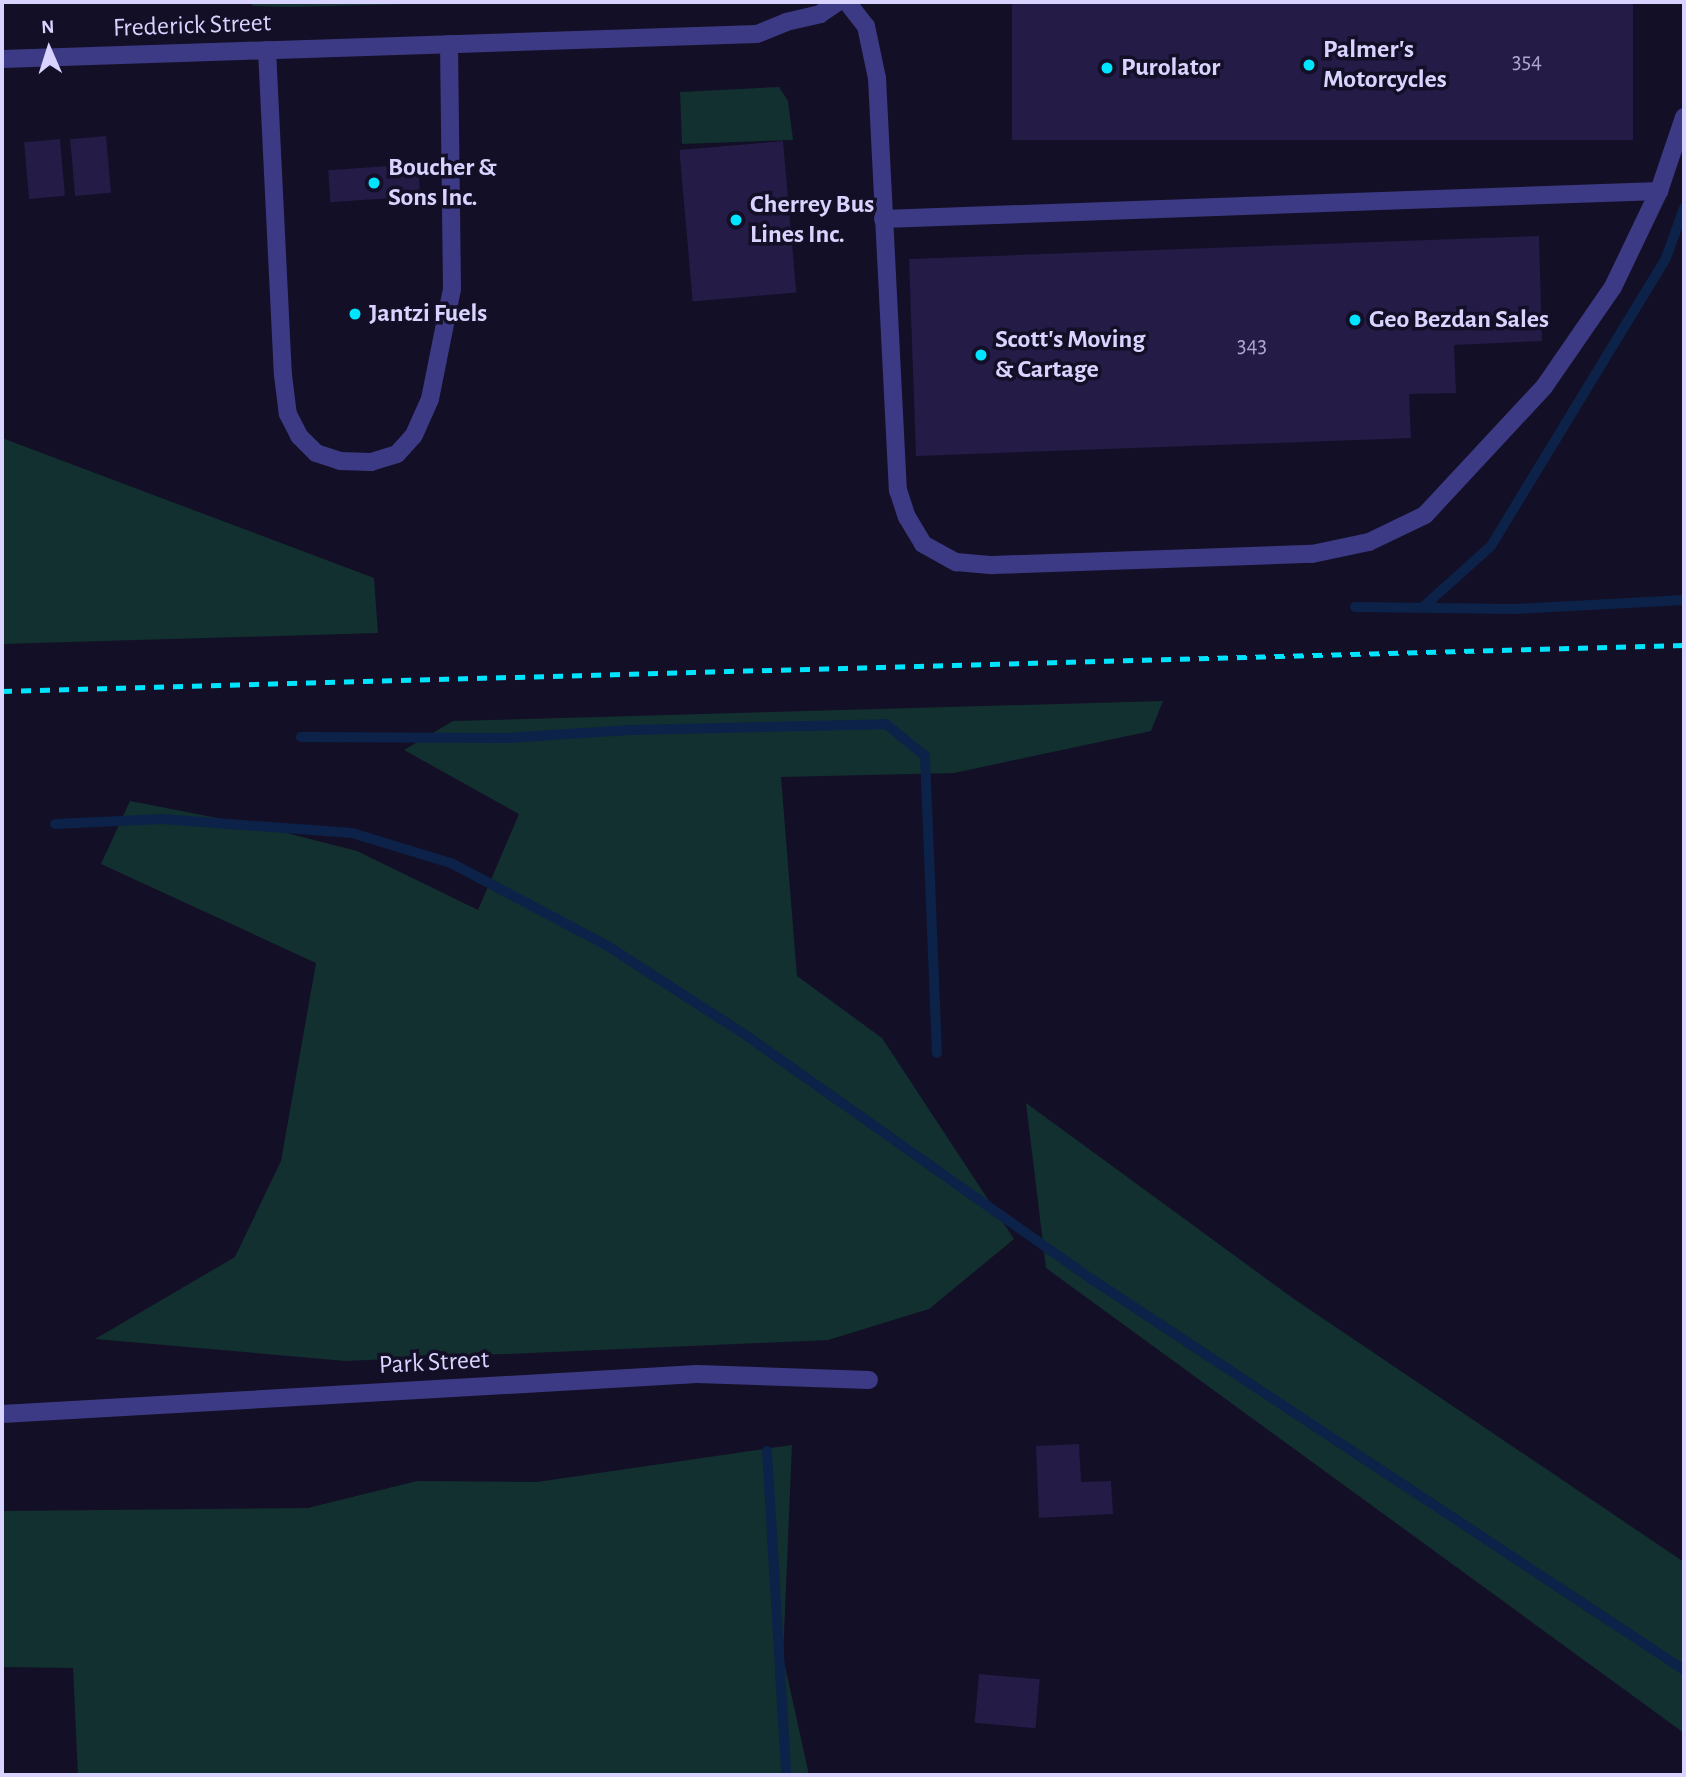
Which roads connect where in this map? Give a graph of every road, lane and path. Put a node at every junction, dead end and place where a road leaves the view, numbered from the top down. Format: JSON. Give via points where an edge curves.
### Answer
{"nodes":[{"id":1,"x":838,"y":2,"type":"edge"},
{"id":2,"x":847,"y":2,"type":"edge"},
{"id":3,"x":449,"y":44,"type":"junction"},
{"id":4,"x":267,"y":50,"type":"junction"},
{"id":5,"x":2,"y":59,"type":"edge"},
{"id":6,"x":1684,"y":117,"type":"edge"},
{"id":7,"x":1659,"y":191,"type":"junction"},
{"id":8,"x":883,"y":219,"type":"junction"},
{"id":9,"x":869,"y":1380,"type":"dead end"},
{"id":10,"x":2,"y":1414,"type":"edge"}],
"edges":[{"from":1,"to":3,"type":"street","name":"Frederick Street","via":[[820,14],[757,34]]},
{"from":2,"to":8,"type":"street","via":[[866,26],[873,50]]},
{"from":3,"to":4,"type":"street","name":"Frederick Street"},
{"from":3,"to":4,"type":"street","via":[[452,289],[430,399],[414,435],[397,454],[371,462],[340,461],[316,453],[299,436],[288,414]]},
{"from":4,"to":5,"type":"street","name":"Frederick Street"},
{"from":6,"to":7,"type":"street"},
{"from":7,"to":8,"type":"street"},
{"from":7,"to":8,"type":"street","via":[[1613,287],[1544,387],[1425,515],[1369,542],[1298,554],[993,565],[956,562],[923,544],[898,490]]},
{"from":9,"to":10,"type":"street","name":"Park Street","via":[[697,1374]]}]}
